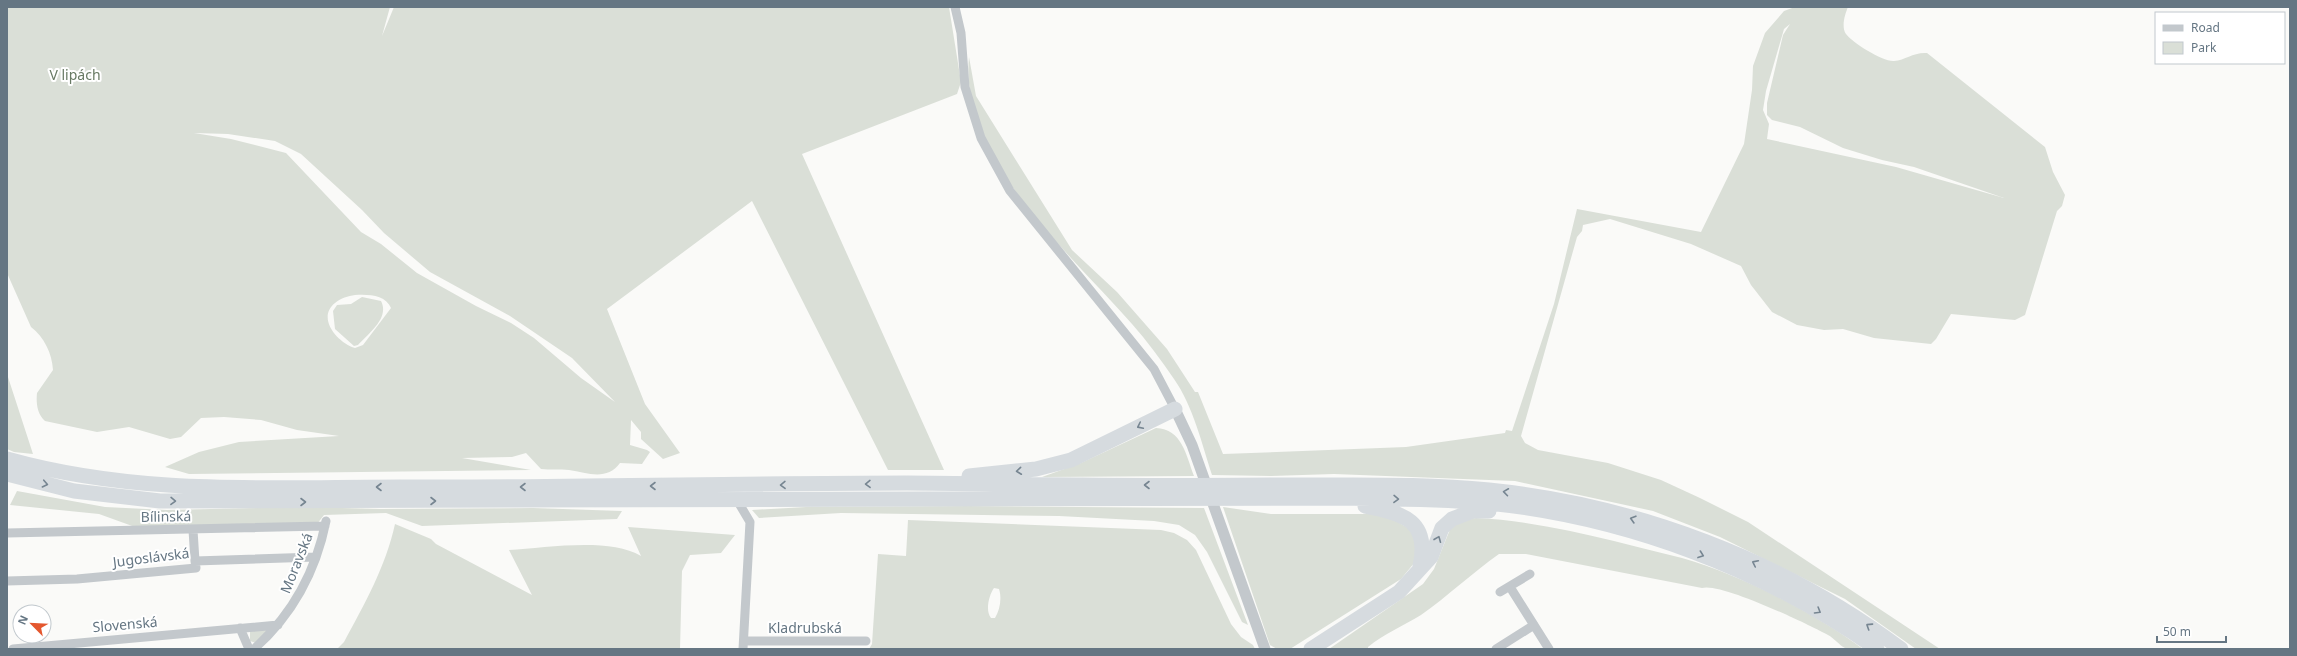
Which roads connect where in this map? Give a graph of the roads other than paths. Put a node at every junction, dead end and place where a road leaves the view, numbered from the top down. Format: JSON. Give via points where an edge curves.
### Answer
{"nodes":[{"id":1,"x":955,"y":7,"type":"edge"},
{"id":2,"x":1175,"y":409,"type":"junction"},
{"id":3,"x":7,"y":460,"type":"edge"},
{"id":4,"x":7,"y":474,"type":"edge"},
{"id":5,"x":906,"y":483,"type":"junction"},
{"id":6,"x":1231,"y":499,"type":"junction"},
{"id":7,"x":737,"y":500,"type":"junction"},
{"id":8,"x":326,"y":524,"type":"joint"},
{"id":9,"x":193,"y":530,"type":"junction"},
{"id":10,"x":7,"y":533,"type":"edge"},
{"id":11,"x":1679,"y":547,"type":"junction"},
{"id":12,"x":316,"y":557,"type":"junction"},
{"id":13,"x":196,"y":561,"type":"junction"},
{"id":14,"x":1418,"y":572,"type":"junction"},
{"id":15,"x":1530,"y":574,"type":"dead end"},
{"id":16,"x":7,"y":582,"type":"edge"},
{"id":17,"x":1510,"y":587,"type":"junction"},
{"id":18,"x":1500,"y":592,"type":"dead end"},
{"id":19,"x":278,"y":625,"type":"junction"},
{"id":20,"x":1534,"y":625,"type":"junction"},
{"id":21,"x":240,"y":628,"type":"junction"},
{"id":22,"x":866,"y":640,"type":"dead end"},
{"id":23,"x":744,"y":645,"type":"edge"},
{"id":24,"x":13,"y":649,"type":"edge"},
{"id":25,"x":250,"y":649,"type":"edge"},
{"id":26,"x":254,"y":649,"type":"edge"},
{"id":27,"x":1265,"y":649,"type":"edge"},
{"id":28,"x":1311,"y":649,"type":"edge"},
{"id":29,"x":1496,"y":649,"type":"edge"},
{"id":30,"x":1549,"y":649,"type":"edge"},
{"id":31,"x":1877,"y":649,"type":"edge"},
{"id":32,"x":1901,"y":649,"type":"edge"}],
"edges":[{"from":1,"to":2,"type":"street","via":[[961,33],[965,87],[981,138],[1010,191],[1154,369]]},
{"from":2,"to":5,"type":"highway","one_way":true,"via":[[1064,462],[1036,469]]},
{"from":2,"to":27,"type":"street","via":[[1192,445]]},
{"from":5,"to":3,"type":"highway","one_way":true,"via":[[493,487],[163,486],[76,476]]},
{"from":4,"to":7,"type":"highway","one_way":true,"via":[[74,491],[160,501]]},
{"from":32,"to":5,"type":"highway","one_way":true,"via":[[1817,595],[1734,553],[1683,533],[1609,512],[1529,495],[1437,486]]},
{"from":6,"to":7,"type":"highway"},
{"from":6,"to":11,"type":"highway","one_way":true,"via":[[1351,498],[1451,500],[1489,504],[1606,525]]},
{"from":6,"to":14,"type":"highway","via":[[1264,506],[1364,506],[1399,514],[1418,529],[1422,540],[1423,550]]},
{"from":7,"to":23,"type":"street","name":"Kladrubská","via":[[750,522]]},
{"from":8,"to":9,"type":"street","name":"Bílinská"},
{"from":8,"to":12,"type":"street","name":"Moravská"},
{"from":9,"to":10,"type":"street","name":"Bílinská"},
{"from":9,"to":13,"type":"street"},
{"from":14,"to":11,"type":"highway","one_way":true,"via":[[1431,557],[1442,528],[1452,519],[1473,511],[1522,516],[1602,531],[1647,543]]},
{"from":11,"to":31,"type":"highway","one_way":true,"via":[[1775,588]]},
{"from":12,"to":13,"type":"street","name":"Jugoslávská"},
{"from":12,"to":19,"type":"street","name":"Moravská","via":[[299,596]]},
{"from":13,"to":16,"type":"street","name":"Jugoslávská","via":[[196,568],[77,579]]},
{"from":14,"to":28,"type":"highway","via":[[1399,592]]},
{"from":15,"to":17,"type":"street"},
{"from":17,"to":18,"type":"street"},
{"from":17,"to":20,"type":"street"},
{"from":19,"to":21,"type":"street","name":"Slovenská"},
{"from":19,"to":26,"type":"street","name":"Moravská"},
{"from":20,"to":29,"type":"street"},
{"from":20,"to":30,"type":"street"},
{"from":21,"to":24,"type":"street","name":"Slovenská"},
{"from":21,"to":25,"type":"street"},
{"from":22,"to":23,"type":"street","name":"Kladrubská"}]}
